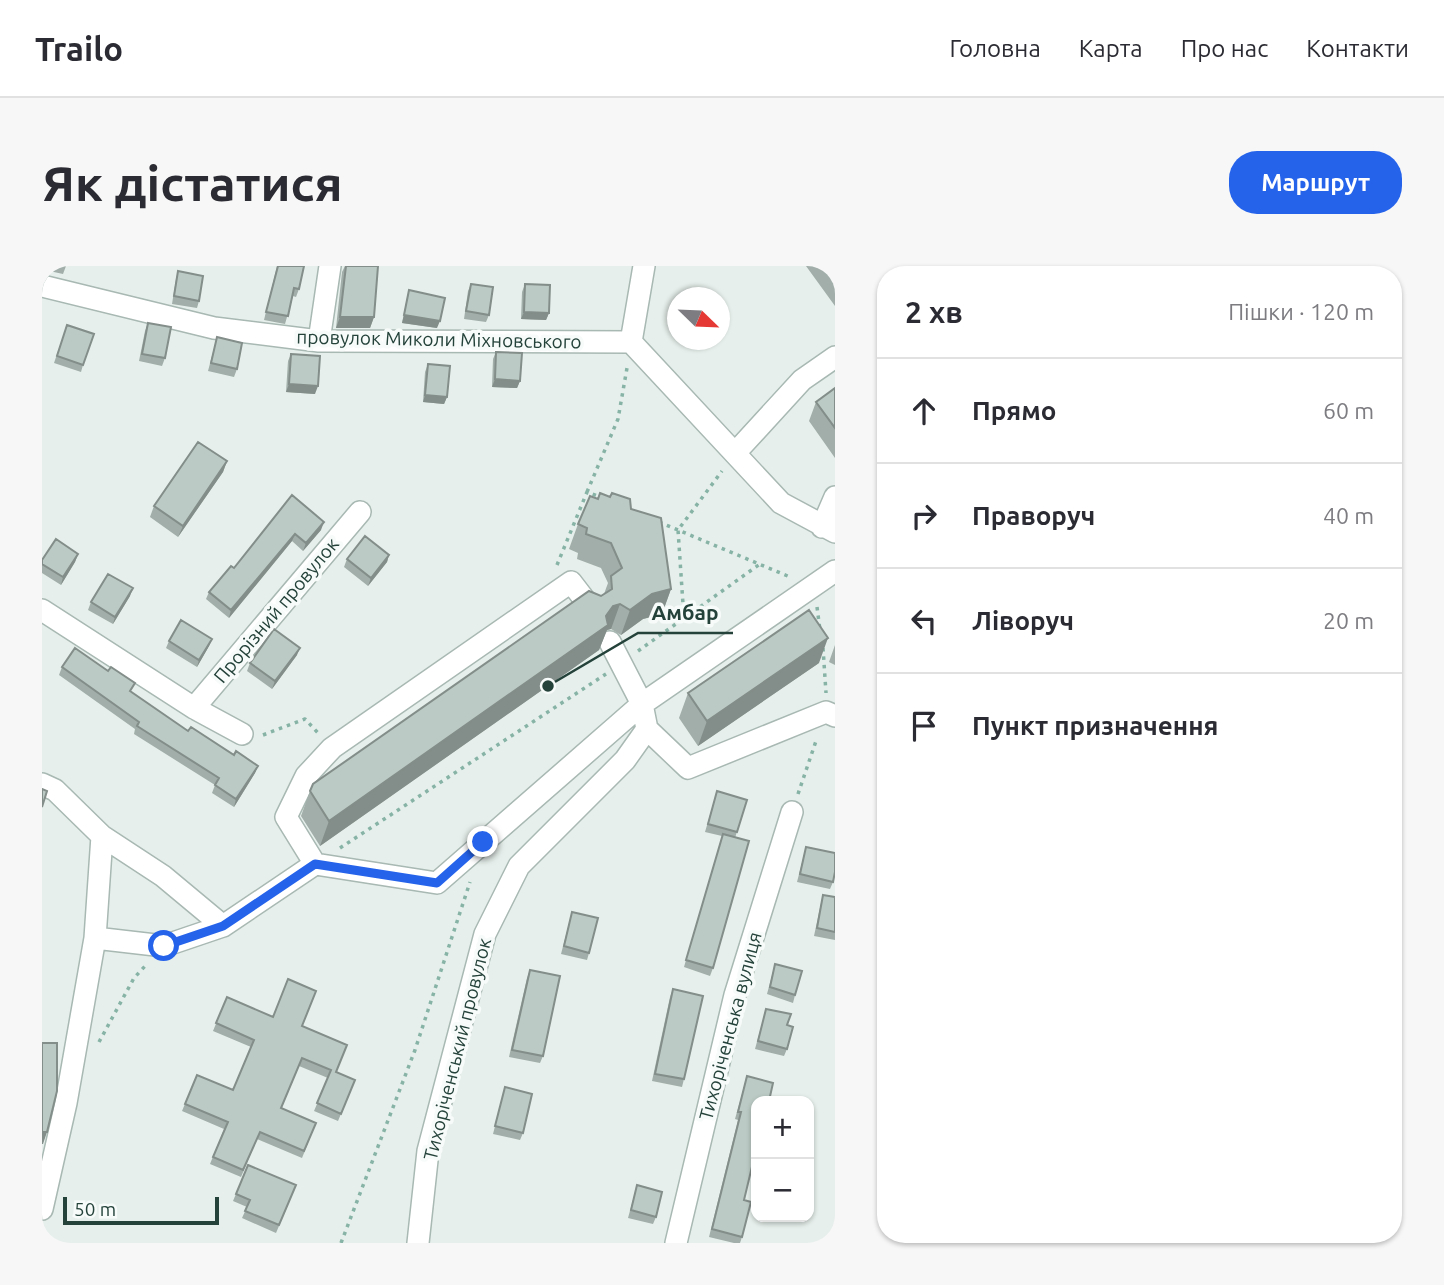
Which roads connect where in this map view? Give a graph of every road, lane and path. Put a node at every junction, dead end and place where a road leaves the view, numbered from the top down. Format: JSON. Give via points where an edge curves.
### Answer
{"nodes":[{"id":1,"x":330,"y":266,"type":"edge"},
{"id":2,"x":644,"y":266,"type":"edge"},
{"id":3,"x":42,"y":286,"type":"edge"},
{"id":4,"x":319,"y":341,"type":"junction"},
{"id":5,"x":631,"y":342,"type":"junction"},
{"id":6,"x":835,"y":358,"type":"edge"},
{"id":7,"x":736,"y":452,"type":"junction"},
{"id":8,"x":587,"y":492,"type":"junction"},
{"id":9,"x":835,"y":497,"type":"edge"},
{"id":10,"x":610,"y":502,"type":"edge"},
{"id":11,"x":360,"y":512,"type":"dead end"},
{"id":12,"x":656,"y":521,"type":"edge"},
{"id":13,"x":678,"y":530,"type":"junction"},
{"id":14,"x":829,"y":530,"type":"edge"},
{"id":15,"x":760,"y":564,"type":"junction"},
{"id":16,"x":835,"y":571,"type":"edge"},
{"id":17,"x":571,"y":582,"type":"junction"},
{"id":18,"x":814,"y":587,"type":"junction"},
{"id":19,"x":591,"y":608,"type":"edge"},
{"id":20,"x":42,"y":610,"type":"edge"},
{"id":21,"x":684,"y":619,"type":"junction"},
{"id":22,"x":610,"y":642,"type":"edge"},
{"id":23,"x":621,"y":664,"type":"junction"},
{"id":24,"x":642,"y":704,"type":"junction"},
{"id":25,"x":194,"y":708,"type":"junction"},
{"id":26,"x":830,"y":714,"type":"edge"},
{"id":27,"x":305,"y":719,"type":"dead end"},
{"id":28,"x":647,"y":729,"type":"junction"},
{"id":29,"x":270,"y":730,"type":"dead end"},
{"id":30,"x":242,"y":734,"type":"dead end"},
{"id":31,"x":42,"y":784,"type":"edge"},
{"id":32,"x":792,"y":812,"type":"joint"},
{"id":33,"x":102,"y":836,"type":"junction"},
{"id":34,"x":315,"y":864,"type":"junction"},
{"id":35,"x":470,"y":881,"type":"dead end"},
{"id":36,"x":223,"y":926,"type":"junction"},
{"id":37,"x":95,"y":938,"type":"junction"},
{"id":38,"x":164,"y":946,"type":"junction"},
{"id":39,"x":97,"y":1047,"type":"dead end"},
{"id":40,"x":42,"y":1209,"type":"edge"},
{"id":41,"x":341,"y":1243,"type":"edge"},
{"id":42,"x":418,"y":1243,"type":"edge"},
{"id":43,"x":676,"y":1243,"type":"edge"}],
"edges":[{"from":1,"to":4,"type":"street"},
{"from":2,"to":5,"type":"street"},
{"from":3,"to":4,"type":"street","name":"провулок Миколи Міхновського","via":[[214,328]]},
{"from":4,"to":5,"type":"street","name":"провулок Миколи Міхновського"},
{"from":5,"to":7,"type":"street"},
{"from":5,"to":8,"type":"path","via":[[618,419]]},
{"from":6,"to":7,"type":"street","via":[[802,380]]},
{"from":7,"to":13,"type":"path"},
{"from":7,"to":14,"type":"street","via":[[781,503]]},
{"from":8,"to":10,"type":"path"},
{"from":8,"to":17,"type":"path","via":[[556,563]]},
{"from":9,"to":14,"type":"street"},
{"from":11,"to":25,"type":"street","name":"Прорізний провулок"},
{"from":12,"to":13,"type":"path"},
{"from":13,"to":15,"type":"path"},
{"from":13,"to":21,"type":"path"},
{"from":15,"to":18,"type":"path"},
{"from":15,"to":21,"type":"path"},
{"from":16,"to":18,"type":"street"},
{"from":17,"to":19,"type":"street"},
{"from":17,"to":34,"type":"street","via":[[332,748],[306,776],[286,817]]},
{"from":18,"to":24,"type":"street"},
{"from":18,"to":26,"type":"path"},
{"from":20,"to":25,"type":"street"},
{"from":21,"to":23,"type":"path"},
{"from":22,"to":23,"type":"street"},
{"from":23,"to":24,"type":"street"},
{"from":23,"to":34,"type":"path"},
{"from":24,"to":28,"type":"street"},
{"from":24,"to":34,"type":"street","via":[[437,883]]},
{"from":25,"to":30,"type":"street"},
{"from":26,"to":28,"type":"street","via":[[688,768]]},
{"from":26,"to":32,"type":"path"},
{"from":27,"to":29,"type":"path"},
{"from":28,"to":42,"type":"street","name":"Тихоріченський провулок","via":[[625,760],[519,866],[485,934],[428,1151]]},
{"from":31,"to":33,"type":"street","via":[[55,790]]},
{"from":32,"to":43,"type":"street","name":"Тихоріченська вулиця","via":[[735,995]]},
{"from":33,"to":36,"type":"street","via":[[163,876]]},
{"from":33,"to":37,"type":"street"},
{"from":34,"to":36,"type":"street"},
{"from":35,"to":41,"type":"path","via":[[415,1049]]},
{"from":36,"to":38,"type":"street"},
{"from":37,"to":38,"type":"street"},
{"from":37,"to":40,"type":"street"},
{"from":38,"to":39,"type":"path","via":[[134,978]]}]}
